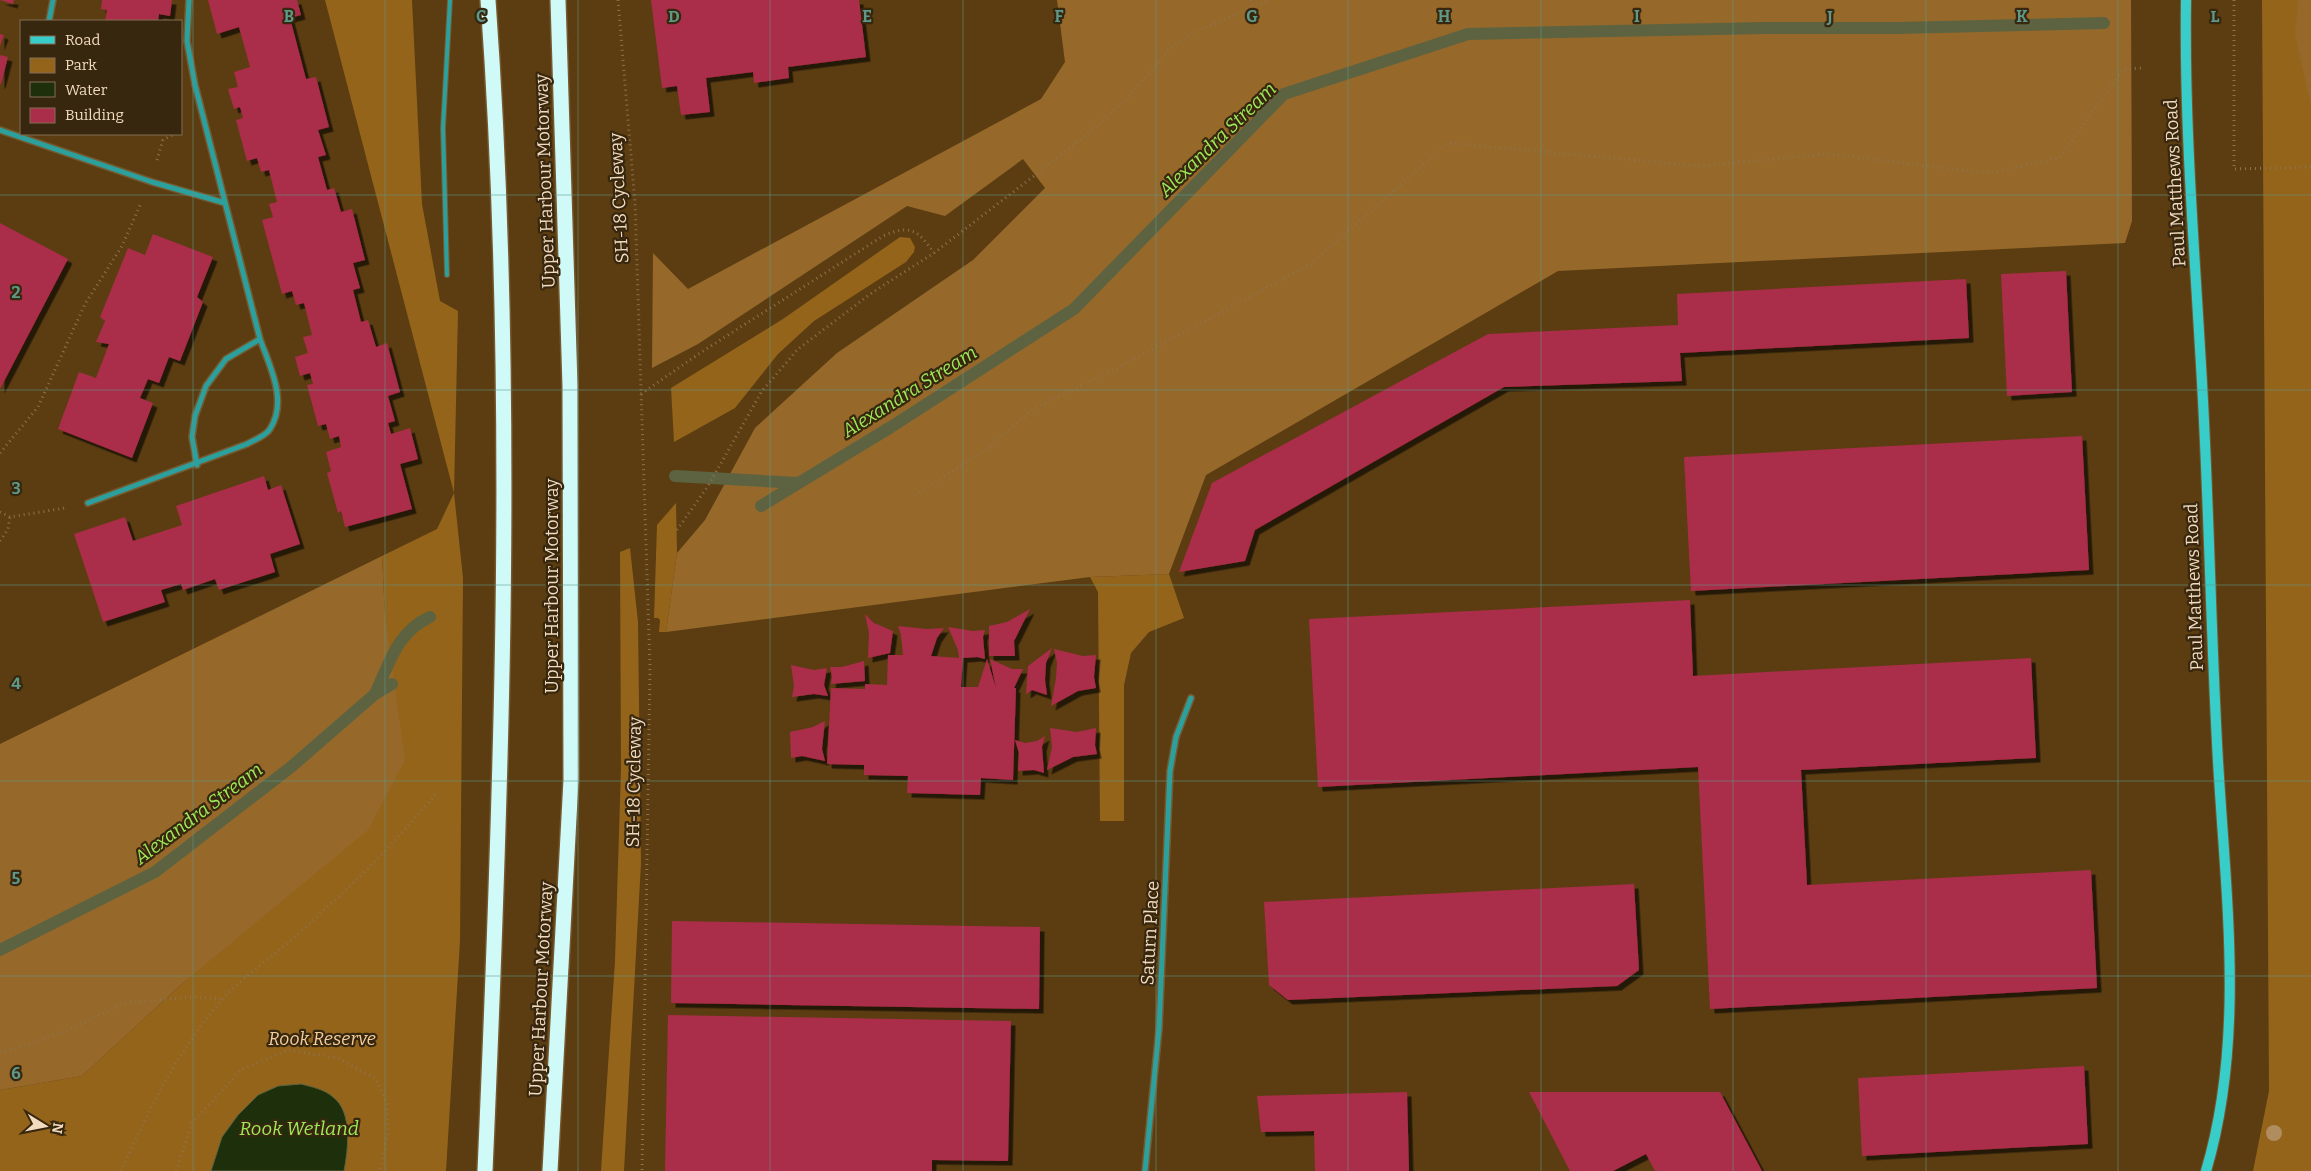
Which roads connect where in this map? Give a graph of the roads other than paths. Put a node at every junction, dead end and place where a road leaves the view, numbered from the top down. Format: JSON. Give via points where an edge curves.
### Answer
{"nodes":[{"id":1,"x":53,"y":0,"type":"edge"},
{"id":2,"x":189,"y":0,"type":"edge"},
{"id":3,"x":450,"y":0,"type":"edge"},
{"id":4,"x":488,"y":0,"type":"edge"},
{"id":5,"x":558,"y":0,"type":"edge"},
{"id":6,"x":2186,"y":0,"type":"edge"},
{"id":7,"x":49,"y":20,"type":"edge"},
{"id":8,"x":0,"y":130,"type":"edge"},
{"id":9,"x":21,"y":136,"type":"edge"},
{"id":10,"x":225,"y":204,"type":"junction"},
{"id":11,"x":447,"y":275,"type":"dead end"},
{"id":12,"x":260,"y":339,"type":"junction"},
{"id":13,"x":197,"y":464,"type":"junction"},
{"id":14,"x":88,"y":503,"type":"road end"},
{"id":15,"x":1191,"y":698,"type":"dead end"},
{"id":16,"x":485,"y":1171,"type":"edge"},
{"id":17,"x":550,"y":1171,"type":"edge"},
{"id":18,"x":1145,"y":1171,"type":"edge"},
{"id":19,"x":2206,"y":1171,"type":"edge"}],
"edges":[{"from":1,"to":7,"type":"street"},
{"from":2,"to":10,"type":"street","via":[[187,41]]},
{"from":3,"to":11,"type":"lane","via":[[443,128]]},
{"from":4,"to":16,"type":"highway","via":[[497,126],[504,486],[498,876]]},
{"from":5,"to":17,"type":"highway","name":"Upper Harbour Motorway","via":[[570,386],[571,780]]},
{"from":6,"to":19,"type":"main road","name":"Paul Matthews Road","via":[[2185,70],[2229,945],[2225,1059],[2218,1117]]},
{"from":8,"to":9,"type":"street"},
{"from":9,"to":10,"type":"street"},
{"from":10,"to":12,"type":"street"},
{"from":12,"to":13,"type":"street","via":[[226,359],[206,386],[195,416],[192,438]]},
{"from":12,"to":13,"type":"street","via":[[279,405],[269,431],[247,444]]},
{"from":13,"to":14,"type":"street"},
{"from":15,"to":18,"type":"street","name":"Saturn Place","via":[[1176,737],[1170,771],[1159,1029]]}]}
